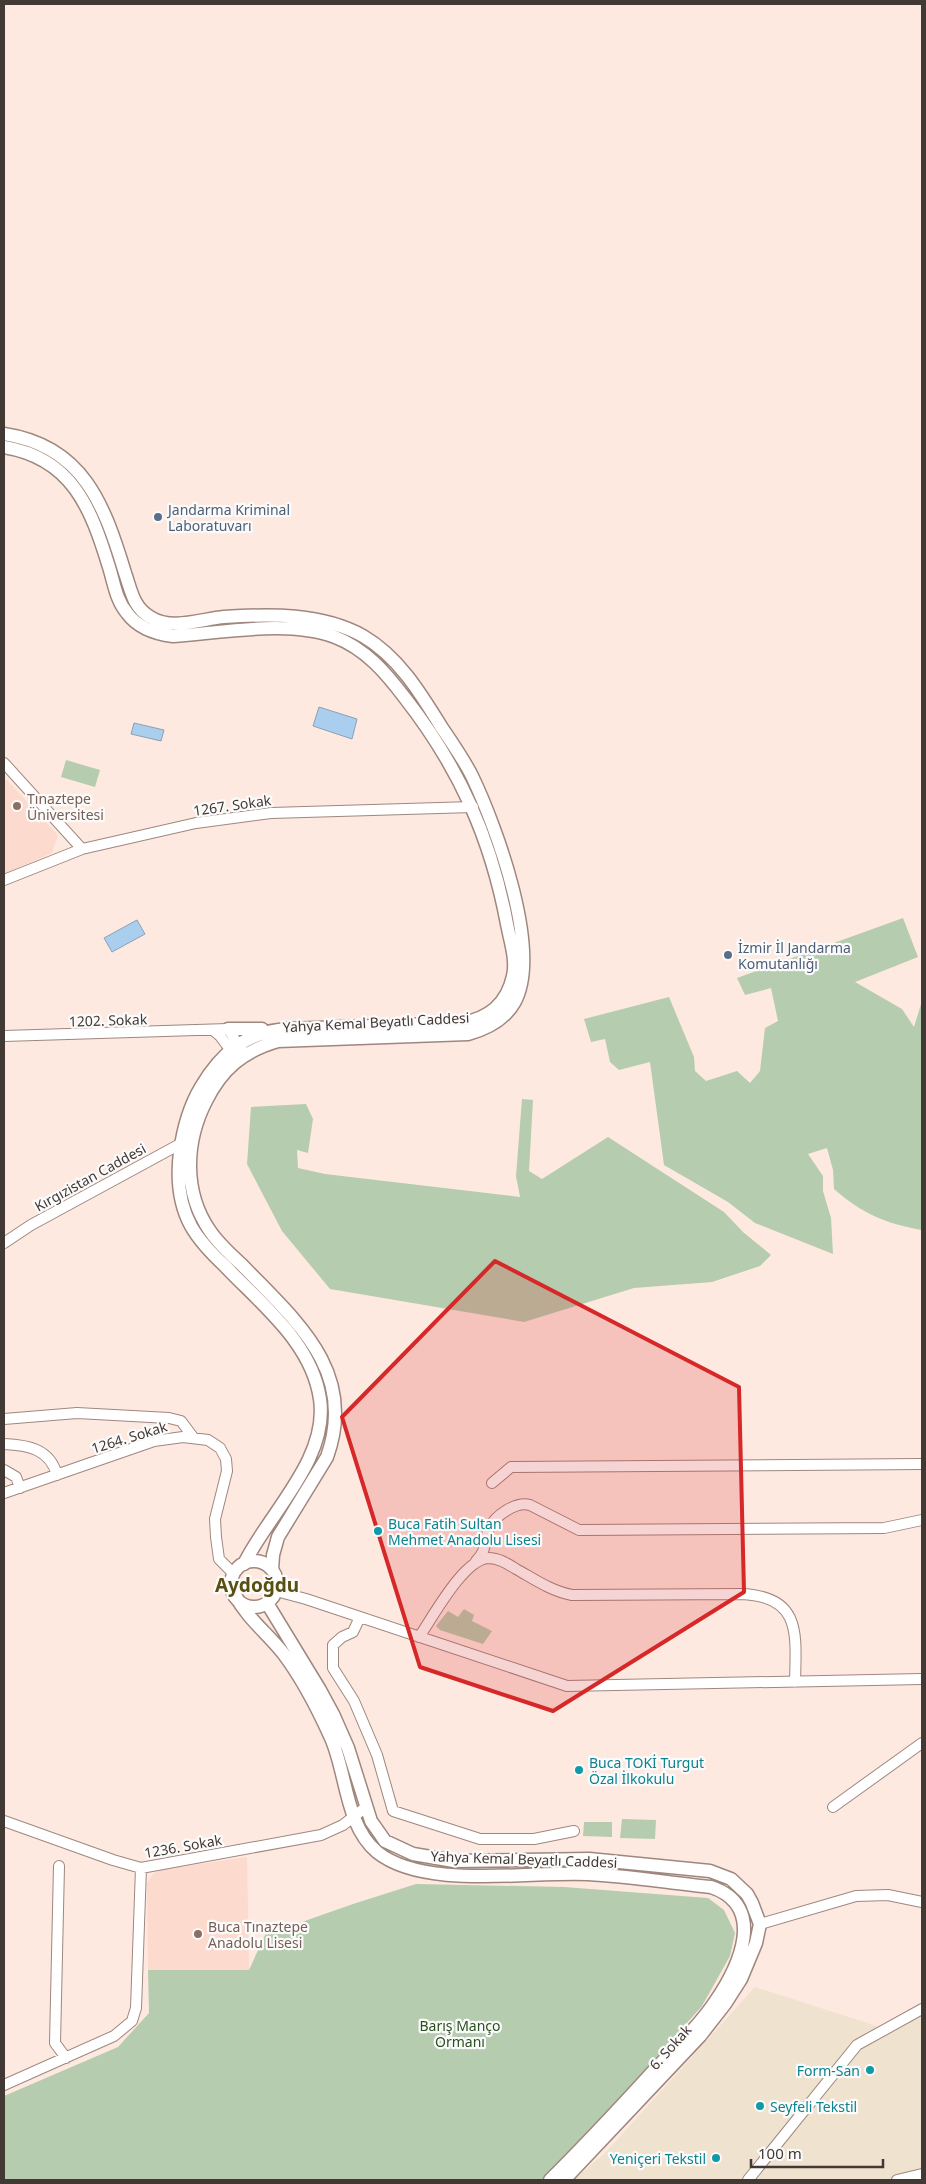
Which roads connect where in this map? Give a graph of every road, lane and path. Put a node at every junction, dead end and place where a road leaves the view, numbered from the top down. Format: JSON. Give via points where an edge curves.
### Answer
{"nodes":[{"id":1,"x":4,"y":434,"type":"edge"},
{"id":2,"x":4,"y":447,"type":"edge"},
{"id":3,"x":4,"y":763,"type":"edge"},
{"id":4,"x":472,"y":808,"type":"junction"},
{"id":5,"x":82,"y":849,"type":"junction"},
{"id":6,"x":4,"y":880,"type":"edge"},
{"id":7,"x":287,"y":1029,"type":"junction"},
{"id":8,"x":213,"y":1030,"type":"junction"},
{"id":9,"x":228,"y":1030,"type":"junction"},
{"id":10,"x":4,"y":1036,"type":"edge"},
{"id":11,"x":237,"y":1052,"type":"junction"},
{"id":12,"x":187,"y":1142,"type":"junction"},
{"id":13,"x":4,"y":1243,"type":"edge"},
{"id":14,"x":4,"y":1418,"type":"edge"},
{"id":15,"x":193,"y":1437,"type":"junction"},
{"id":16,"x":4,"y":1444,"type":"edge"},
{"id":17,"x":922,"y":1464,"type":"edge"},
{"id":18,"x":4,"y":1470,"type":"edge"},
{"id":19,"x":57,"y":1475,"type":"junction"},
{"id":20,"x":492,"y":1483,"type":"dead end"},
{"id":21,"x":20,"y":1488,"type":"junction"},
{"id":22,"x":4,"y":1493,"type":"edge"},
{"id":23,"x":922,"y":1520,"type":"edge"},
{"id":24,"x":476,"y":1561,"type":"junction"},
{"id":25,"x":244,"y":1564,"type":"junction"},
{"id":26,"x":272,"y":1570,"type":"junction"},
{"id":27,"x":234,"y":1574,"type":"junction"},
{"id":28,"x":276,"y":1591,"type":"junction"},
{"id":29,"x":235,"y":1595,"type":"junction"},
{"id":30,"x":267,"y":1603,"type":"junction"},
{"id":31,"x":360,"y":1617,"type":"junction"},
{"id":32,"x":419,"y":1637,"type":"junction"},
{"id":33,"x":922,"y":1679,"type":"edge"},
{"id":34,"x":795,"y":1682,"type":"junction"},
{"id":35,"x":922,"y":1743,"type":"edge"},
{"id":36,"x":366,"y":1807,"type":"junction"},
{"id":37,"x":833,"y":1807,"type":"dead end"},
{"id":38,"x":354,"y":1817,"type":"junction"},
{"id":39,"x":4,"y":1821,"type":"edge"},
{"id":40,"x":574,"y":1831,"type":"dead end"},
{"id":41,"x":59,"y":1866,"type":"dead end"},
{"id":42,"x":141,"y":1868,"type":"junction"},
{"id":43,"x":922,"y":1902,"type":"edge"},
{"id":44,"x":758,"y":1918,"type":"junction"},
{"id":45,"x":744,"y":1921,"type":"joint"},
{"id":46,"x":922,"y":2009,"type":"edge"},
{"id":47,"x":66,"y":2058,"type":"junction"},
{"id":48,"x":4,"y":2085,"type":"edge"},
{"id":49,"x":922,"y":2174,"type":"edge"},
{"id":50,"x":550,"y":2180,"type":"edge"},
{"id":51,"x":564,"y":2180,"type":"edge"},
{"id":52,"x":748,"y":2180,"type":"edge"},
{"id":53,"x":897,"y":2180,"type":"edge"}],
"edges":[{"from":1,"to":11,"type":"main road","name":"Yahya Kemal Beyatlı Caddesi","via":[[50,448],[71,462],[80,473],[97,497],[111,529],[131,597],[150,618],[170,623],[226,617],[301,618],[341,626],[373,642],[394,660],[423,699],[466,765],[486,808],[506,867],[523,946],[523,978],[508,1012],[493,1024],[468,1034],[278,1041]]},
{"from":2,"to":4,"type":"main road","name":"Yahya Kemal Beyatlı Caddesi","via":[[42,459],[70,480],[99,536],[116,594],[136,623],[152,632],[173,636],[250,628],[313,632],[353,646],[386,673],[419,716],[462,784]]},
{"from":3,"to":5,"type":"street"},
{"from":4,"to":5,"type":"street","name":"1267. Sokak","via":[[271,813],[196,823]]},
{"from":4,"to":7,"type":"main road","name":"Yahya Kemal Beyatlı Caddesi","via":[[498,887],[512,950],[514,974],[500,1004],[493,1012],[461,1023]]},
{"from":5,"to":6,"type":"street","name":"1267. Sokak"},
{"from":7,"to":9,"type":"main road"},
{"from":7,"to":11,"type":"main road","name":"Yahya Kemal Beyatlı Caddesi","via":[[262,1032]]},
{"from":8,"to":9,"type":"street","name":"1202. Sokak"},
{"from":8,"to":10,"type":"street","name":"1202. Sokak"},
{"from":8,"to":11,"type":"street"},
{"from":9,"to":11,"type":"street"},
{"from":11,"to":12,"type":"main road","name":"Yahya Kemal Beyatlı Caddesi","via":[[212,1090]]},
{"from":12,"to":13,"type":"street","name":"Kırgızistan Caddesi","via":[[31,1225]]},
{"from":12,"to":25,"type":"main road","name":"Yahya Kemal Beyatlı Caddesi","via":[[179,1165],[180,1190],[190,1224],[204,1245],[296,1342],[312,1370],[320,1397],[321,1418],[313,1452]]},
{"from":12,"to":26,"type":"main road","name":"Yahya Kemal Beyatlı Caddesi","via":[[190,1177],[204,1221],[224,1248],[309,1338],[322,1359],[333,1392],[335,1426],[327,1458],[278,1537]]},
{"from":14,"to":15,"type":"street","via":[[77,1413],[169,1418],[181,1421]]},
{"from":15,"to":19,"type":"street","name":"1264. Sokak","via":[[154,1441]]},
{"from":15,"to":27,"type":"street","name":"1264. Sokak","via":[[213,1442],[226,1459],[227,1471],[215,1519],[216,1537],[220,1558]]},
{"from":16,"to":19,"type":"street","via":[[44,1454],[52,1461]]},
{"from":17,"to":20,"type":"street","via":[[511,1467]]},
{"from":18,"to":21,"type":"street","via":[[16,1476]]},
{"from":19,"to":21,"type":"street","name":"1264. Sokak"},
{"from":21,"to":22,"type":"street","name":"1264. Sokak"},
{"from":23,"to":24,"type":"street","via":[[884,1528],[579,1530],[530,1504],[522,1503],[513,1505],[491,1525],[485,1550]]},
{"from":24,"to":32,"type":"street","via":[[461,1576]]},
{"from":24,"to":34,"type":"street","via":[[487,1558],[499,1560],[549,1588],[572,1595],[765,1596],[783,1608],[793,1622],[796,1633]]},
{"from":25,"to":26,"type":"main road","via":[[259,1562]]},
{"from":25,"to":27,"type":"main road"},
{"from":26,"to":28,"type":"main road","via":[[276,1576]]},
{"from":27,"to":29,"type":"main road","via":[[232,1588]]},
{"from":28,"to":30,"type":"main road"},
{"from":28,"to":31,"type":"street"},
{"from":29,"to":30,"type":"main road","via":[[253,1607]]},
{"from":29,"to":38,"type":"main road","name":"Yahya Kemal Beyatlı Caddesi","via":[[244,1611],[283,1653],[310,1696],[339,1759]]},
{"from":30,"to":36,"type":"main road","name":"Yahya Kemal Beyatlı Caddesi","via":[[333,1714],[348,1748]]},
{"from":31,"to":32,"type":"street"},
{"from":31,"to":40,"type":"street","via":[[353,1632],[333,1645],[333,1668],[354,1701],[377,1755],[393,1811],[480,1839],[534,1839]]},
{"from":32,"to":34,"type":"street","via":[[567,1686]]},
{"from":33,"to":34,"type":"street"},
{"from":35,"to":37,"type":"street"},
{"from":36,"to":38,"type":"street","name":"1236. Sokak"},
{"from":36,"to":44,"type":"main road","name":"Yahya Kemal Beyatlı Caddesi","via":[[373,1825],[385,1841],[413,1854],[454,1861],[589,1859],[722,1874],[747,1894]]},
{"from":38,"to":42,"type":"street","name":"1236. Sokak","via":[[321,1835]]},
{"from":38,"to":45,"type":"main road","name":"Yahya Kemal Beyatlı Caddesi","via":[[376,1851],[414,1869],[455,1875],[587,1874],[711,1887],[734,1900]]},
{"from":39,"to":42,"type":"street","name":"1236. Sokak"},
{"from":41,"to":47,"type":"street","via":[[55,2044]]},
{"from":42,"to":47,"type":"street","via":[[136,2008],[132,2020],[114,2036]]},
{"from":43,"to":44,"type":"street","via":[[888,1894],[856,1896]]},
{"from":44,"to":51,"type":"main road","name":"6. Sokak","via":[[756,1943],[746,1969],[717,2015]]},
{"from":45,"to":50,"type":"main road","name":"6. Sokak","via":[[744,1935],[734,1970],[715,2002],[680,2044]]},
{"from":46,"to":52,"type":"street","via":[[858,2045]]},
{"from":47,"to":48,"type":"street"},
{"from":49,"to":53,"type":"street"}]}
